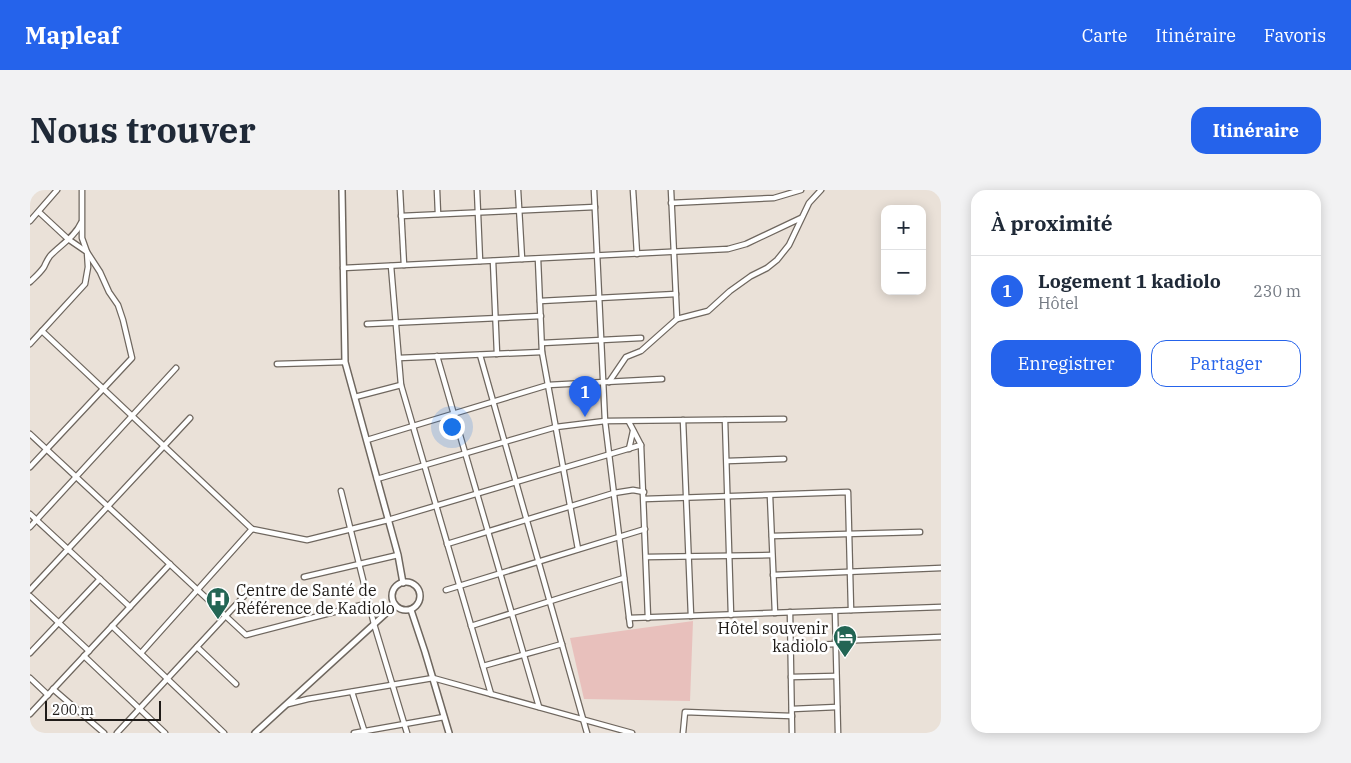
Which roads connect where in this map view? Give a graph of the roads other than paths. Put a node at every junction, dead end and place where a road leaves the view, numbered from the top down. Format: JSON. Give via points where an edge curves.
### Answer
{"nodes":[{"id":1,"x":57,"y":190,"type":"edge"},
{"id":2,"x":82,"y":190,"type":"edge"},
{"id":3,"x":342,"y":190,"type":"edge"},
{"id":4,"x":400,"y":190,"type":"edge"},
{"id":5,"x":437,"y":190,"type":"edge"},
{"id":6,"x":477,"y":190,"type":"edge"},
{"id":7,"x":518,"y":190,"type":"edge"},
{"id":8,"x":594,"y":190,"type":"edge"},
{"id":9,"x":633,"y":190,"type":"edge"},
{"id":10,"x":671,"y":190,"type":"edge"},
{"id":11,"x":801,"y":190,"type":"edge"},
{"id":12,"x":821,"y":190,"type":"edge"},
{"id":13,"x":671,"y":203,"type":"junction"},
{"id":14,"x":595,"y":207,"type":"junction"},
{"id":15,"x":519,"y":210,"type":"junction"},
{"id":16,"x":39,"y":212,"type":"junction"},
{"id":17,"x":478,"y":212,"type":"junction"},
{"id":18,"x":438,"y":214,"type":"junction"},
{"id":19,"x":401,"y":216,"type":"junction"},
{"id":20,"x":801,"y":218,"type":"junction"},
{"id":21,"x":30,"y":221,"type":"edge"},
{"id":22,"x":81,"y":222,"type":"junction"},
{"id":23,"x":68,"y":238,"type":"junction"},
{"id":24,"x":86,"y":252,"type":"junction"},
{"id":25,"x":674,"y":252,"type":"junction"},
{"id":26,"x":637,"y":254,"type":"junction"},
{"id":27,"x":597,"y":256,"type":"junction"},
{"id":28,"x":538,"y":259,"type":"junction"},
{"id":29,"x":522,"y":260,"type":"junction"},
{"id":30,"x":493,"y":261,"type":"junction"},
{"id":31,"x":480,"y":262,"type":"junction"},
{"id":32,"x":404,"y":265,"type":"junction"},
{"id":33,"x":391,"y":266,"type":"junction"},
{"id":34,"x":343,"y":268,"type":"junction"},
{"id":35,"x":30,"y":282,"type":"edge"},
{"id":36,"x":676,"y":294,"type":"junction"},
{"id":37,"x":599,"y":298,"type":"junction"},
{"id":38,"x":540,"y":301,"type":"junction"},
{"id":39,"x":540,"y":316,"type":"junction"},
{"id":40,"x":496,"y":318,"type":"junction"},
{"id":41,"x":678,"y":319,"type":"junction"},
{"id":42,"x":396,"y":323,"type":"junction"},
{"id":43,"x":367,"y":324,"type":"dead end"},
{"id":44,"x":42,"y":331,"type":"junction"},
{"id":45,"x":641,"y":338,"type":"dead end"},
{"id":46,"x":601,"y":340,"type":"junction"},
{"id":47,"x":542,"y":343,"type":"junction"},
{"id":48,"x":30,"y":344,"type":"edge"},
{"id":49,"x":542,"y":352,"type":"junction"},
{"id":50,"x":497,"y":354,"type":"junction"},
{"id":51,"x":480,"y":355,"type":"junction"},
{"id":52,"x":437,"y":356,"type":"junction"},
{"id":53,"x":399,"y":358,"type":"junction"},
{"id":54,"x":345,"y":362,"type":"junction"},
{"id":55,"x":277,"y":364,"type":"dead end"},
{"id":56,"x":176,"y":368,"type":"dead end"},
{"id":57,"x":662,"y":379,"type":"dead end"},
{"id":58,"x":606,"y":382,"type":"junction"},
{"id":59,"x":401,"y":385,"type":"junction"},
{"id":60,"x":548,"y":385,"type":"junction"},
{"id":61,"x":103,"y":389,"type":"junction"},
{"id":62,"x":355,"y":398,"type":"junction"},
{"id":63,"x":493,"y":402,"type":"junction"},
{"id":64,"x":454,"y":414,"type":"junction"},
{"id":65,"x":132,"y":416,"type":"junction"},
{"id":66,"x":190,"y":418,"type":"dead end"},
{"id":67,"x":784,"y":419,"type":"dead end"},
{"id":68,"x":683,"y":420,"type":"junction"},
{"id":69,"x":726,"y":420,"type":"junction"},
{"id":70,"x":605,"y":422,"type":"junction"},
{"id":71,"x":629,"y":422,"type":"junction"},
{"id":72,"x":640,"y":422,"type":"junction"},
{"id":73,"x":413,"y":426,"type":"junction"},
{"id":74,"x":556,"y":427,"type":"junction"},
{"id":75,"x":633,"y":430,"type":"junction"},
{"id":76,"x":30,"y":434,"type":"edge"},
{"id":77,"x":367,"y":440,"type":"junction"},
{"id":78,"x":504,"y":442,"type":"junction"},
{"id":79,"x":641,"y":445,"type":"junction"},
{"id":80,"x":164,"y":446,"type":"junction"},
{"id":81,"x":46,"y":449,"type":"junction"},
{"id":82,"x":629,"y":449,"type":"junction"},
{"id":83,"x":465,"y":453,"type":"junction"},
{"id":84,"x":609,"y":455,"type":"junction"},
{"id":85,"x":784,"y":459,"type":"dead end"},
{"id":86,"x":727,"y":461,"type":"junction"},
{"id":87,"x":424,"y":465,"type":"junction"},
{"id":88,"x":30,"y":467,"type":"edge"},
{"id":89,"x":563,"y":468,"type":"junction"},
{"id":90,"x":76,"y":477,"type":"junction"},
{"id":91,"x":377,"y":479,"type":"junction"},
{"id":92,"x":516,"y":482,"type":"junction"},
{"id":93,"x":341,"y":491,"type":"dead end"},
{"id":94,"x":644,"y":492,"type":"junction"},
{"id":95,"x":614,"y":493,"type":"junction"},
{"id":96,"x":477,"y":494,"type":"junction"},
{"id":97,"x":770,"y":496,"type":"junction"},
{"id":98,"x":728,"y":497,"type":"junction"},
{"id":99,"x":686,"y":498,"type":"junction"},
{"id":100,"x":644,"y":499,"type":"junction"},
{"id":101,"x":108,"y":506,"type":"junction"},
{"id":102,"x":436,"y":506,"type":"junction"},
{"id":103,"x":570,"y":507,"type":"junction"},
{"id":104,"x":30,"y":514,"type":"edge"},
{"id":105,"x":36,"y":520,"type":"junction"},
{"id":106,"x":388,"y":520,"type":"junction"},
{"id":107,"x":526,"y":520,"type":"junction"},
{"id":108,"x":30,"y":527,"type":"edge"},
{"id":109,"x":252,"y":529,"type":"junction"},
{"id":110,"x":350,"y":529,"type":"junction"},
{"id":111,"x":645,"y":529,"type":"junction"},
{"id":112,"x":488,"y":532,"type":"junction"},
{"id":113,"x":920,"y":532,"type":"dead end"},
{"id":114,"x":849,"y":534,"type":"junction"},
{"id":115,"x":772,"y":536,"type":"junction"},
{"id":116,"x":619,"y":537,"type":"junction"},
{"id":117,"x":447,"y":544,"type":"junction"},
{"id":118,"x":68,"y":549,"type":"junction"},
{"id":119,"x":578,"y":549,"type":"junction"},
{"id":120,"x":772,"y":554,"type":"junction"},
{"id":121,"x":398,"y":555,"type":"junction"},
{"id":122,"x":730,"y":555,"type":"junction"},
{"id":123,"x":689,"y":556,"type":"junction"},
{"id":124,"x":646,"y":557,"type":"junction"},
{"id":125,"x":538,"y":562,"type":"junction"},
{"id":126,"x":170,"y":564,"type":"junction"},
{"id":127,"x":360,"y":564,"type":"junction"},
{"id":128,"x":941,"y":568,"type":"edge"},
{"id":129,"x":850,"y":572,"type":"junction"},
{"id":130,"x":500,"y":574,"type":"junction"},
{"id":131,"x":773,"y":575,"type":"junction"},
{"id":132,"x":304,"y":578,"type":"dead end"},
{"id":133,"x":624,"y":578,"type":"junction"},
{"id":134,"x":100,"y":579,"type":"junction"},
{"id":135,"x":403,"y":582,"type":"junction"},
{"id":136,"x":459,"y":586,"type":"junction"},
{"id":137,"x":30,"y":590,"type":"edge"},
{"id":138,"x":198,"y":590,"type":"junction"},
{"id":139,"x":446,"y":590,"type":"dead end"},
{"id":140,"x":246,"y":594,"type":"dead end"},
{"id":141,"x":30,"y":596,"type":"edge"},
{"id":142,"x":550,"y":601,"type":"junction"},
{"id":143,"x":369,"y":603,"type":"junction"},
{"id":144,"x":396,"y":605,"type":"junction"},
{"id":145,"x":941,"y":606,"type":"edge"},
{"id":146,"x":130,"y":607,"type":"junction"},
{"id":147,"x":410,"y":610,"type":"junction"},
{"id":148,"x":851,"y":610,"type":"junction"},
{"id":149,"x":834,"y":611,"type":"junction"},
{"id":150,"x":790,"y":612,"type":"junction"},
{"id":151,"x":511,"y":613,"type":"junction"},
{"id":152,"x":775,"y":613,"type":"junction"},
{"id":153,"x":732,"y":614,"type":"junction"},
{"id":154,"x":226,"y":616,"type":"junction"},
{"id":155,"x":691,"y":616,"type":"junction"},
{"id":156,"x":629,"y":618,"type":"junction"},
{"id":157,"x":648,"y":618,"type":"junction"},
{"id":158,"x":58,"y":623,"type":"junction"},
{"id":159,"x":374,"y":624,"type":"junction"},
{"id":160,"x":630,"y":625,"type":"dead end"},
{"id":161,"x":112,"y":626,"type":"junction"},
{"id":162,"x":471,"y":626,"type":"junction"},
{"id":163,"x":941,"y":637,"type":"edge"},
{"id":164,"x":835,"y":642,"type":"junction"},
{"id":165,"x":562,"y":644,"type":"junction"},
{"id":166,"x":791,"y":646,"type":"junction"},
{"id":167,"x":197,"y":647,"type":"junction"},
{"id":168,"x":89,"y":651,"type":"junction"},
{"id":169,"x":30,"y":653,"type":"edge"},
{"id":170,"x":141,"y":653,"type":"junction"},
{"id":171,"x":523,"y":655,"type":"junction"},
{"id":172,"x":84,"y":656,"type":"junction"},
{"id":173,"x":483,"y":666,"type":"junction"},
{"id":174,"x":836,"y":676,"type":"junction"},
{"id":175,"x":791,"y":677,"type":"junction"},
{"id":176,"x":30,"y":678,"type":"edge"},
{"id":177,"x":433,"y":678,"type":"junction"},
{"id":178,"x":168,"y":679,"type":"junction"},
{"id":179,"x":236,"y":684,"type":"dead end"},
{"id":180,"x":393,"y":685,"type":"junction"},
{"id":181,"x":54,"y":689,"type":"junction"},
{"id":182,"x":352,"y":692,"type":"junction"},
{"id":183,"x":491,"y":694,"type":"junction"},
{"id":184,"x":48,"y":695,"type":"junction"},
{"id":185,"x":287,"y":704,"type":"junction"},
{"id":186,"x":538,"y":707,"type":"junction"},
{"id":187,"x":837,"y":707,"type":"junction"},
{"id":188,"x":140,"y":709,"type":"junction"},
{"id":189,"x":792,"y":709,"type":"junction"},
{"id":190,"x":30,"y":714,"type":"edge"},
{"id":191,"x":792,"y":716,"type":"junction"},
{"id":192,"x":444,"y":717,"type":"junction"},
{"id":193,"x":583,"y":720,"type":"junction"},
{"id":194,"x":405,"y":724,"type":"junction"},
{"id":195,"x":365,"y":732,"type":"edge"},
{"id":196,"x":104,"y":733,"type":"edge"},
{"id":197,"x":117,"y":733,"type":"edge"},
{"id":198,"x":165,"y":733,"type":"edge"},
{"id":199,"x":224,"y":733,"type":"edge"},
{"id":200,"x":255,"y":733,"type":"edge"},
{"id":201,"x":354,"y":733,"type":"edge"},
{"id":202,"x":407,"y":733,"type":"edge"},
{"id":203,"x":449,"y":733,"type":"edge"},
{"id":204,"x":587,"y":733,"type":"edge"},
{"id":205,"x":631,"y":733,"type":"edge"},
{"id":206,"x":684,"y":733,"type":"edge"},
{"id":207,"x":792,"y":733,"type":"edge"},
{"id":208,"x":838,"y":733,"type":"edge"}],
"edges":[{"from":1,"to":16,"type":"street"},
{"from":2,"to":22,"type":"street"},
{"from":3,"to":34,"type":"main road"},
{"from":4,"to":19,"type":"street"},
{"from":5,"to":18,"type":"street"},
{"from":6,"to":17,"type":"street"},
{"from":7,"to":15,"type":"street"},
{"from":8,"to":14,"type":"street"},
{"from":9,"to":26,"type":"street"},
{"from":10,"to":13,"type":"street"},
{"from":11,"to":13,"type":"street","via":[[774,198]]},
{"from":12,"to":20,"type":"street"},
{"from":13,"to":25,"type":"street"},
{"from":14,"to":15,"type":"street"},
{"from":14,"to":27,"type":"street"},
{"from":15,"to":17,"type":"street"},
{"from":15,"to":29,"type":"street"},
{"from":16,"to":21,"type":"street"},
{"from":16,"to":23,"type":"street"},
{"from":17,"to":18,"type":"street"},
{"from":17,"to":31,"type":"street"},
{"from":18,"to":19,"type":"street"},
{"from":19,"to":32,"type":"street"},
{"from":20,"to":25,"type":"street","via":[[728,250]]},
{"from":20,"to":41,"type":"street","via":[[777,260],[730,291],[708,311]]},
{"from":22,"to":23,"type":"street"},
{"from":22,"to":24,"type":"street"},
{"from":23,"to":24,"type":"street"},
{"from":23,"to":35,"type":"street"},
{"from":24,"to":44,"type":"street","via":[[85,284]]},
{"from":24,"to":61,"type":"street","via":[[118,305],[132,358]]},
{"from":25,"to":26,"type":"street"},
{"from":25,"to":36,"type":"street"},
{"from":26,"to":27,"type":"street"},
{"from":27,"to":28,"type":"street"},
{"from":27,"to":37,"type":"street"},
{"from":28,"to":29,"type":"street"},
{"from":28,"to":38,"type":"street"},
{"from":29,"to":30,"type":"street"},
{"from":30,"to":31,"type":"street"},
{"from":30,"to":40,"type":"street"},
{"from":31,"to":32,"type":"street"},
{"from":32,"to":33,"type":"street"},
{"from":33,"to":34,"type":"street"},
{"from":33,"to":42,"type":"street"},
{"from":34,"to":54,"type":"main road"},
{"from":36,"to":37,"type":"street"},
{"from":36,"to":41,"type":"street"},
{"from":37,"to":38,"type":"street"},
{"from":37,"to":46,"type":"street"},
{"from":38,"to":39,"type":"street"},
{"from":39,"to":40,"type":"street"},
{"from":39,"to":47,"type":"street"},
{"from":40,"to":42,"type":"street"},
{"from":40,"to":50,"type":"street"},
{"from":41,"to":58,"type":"street","via":[[641,351],[626,356]]},
{"from":42,"to":43,"type":"street"},
{"from":42,"to":53,"type":"street"},
{"from":44,"to":48,"type":"street"},
{"from":44,"to":61,"type":"street"},
{"from":45,"to":46,"type":"street"},
{"from":46,"to":47,"type":"street"},
{"from":46,"to":58,"type":"street"},
{"from":47,"to":49,"type":"street"},
{"from":49,"to":50,"type":"street"},
{"from":49,"to":60,"type":"street"},
{"from":50,"to":51,"type":"street"},
{"from":51,"to":52,"type":"street"},
{"from":51,"to":63,"type":"street"},
{"from":52,"to":53,"type":"street"},
{"from":52,"to":64,"type":"street"},
{"from":53,"to":59,"type":"street"},
{"from":54,"to":55,"type":"street"},
{"from":54,"to":62,"type":"main road"},
{"from":56,"to":65,"type":"street"},
{"from":57,"to":58,"type":"street"},
{"from":58,"to":60,"type":"street"},
{"from":58,"to":70,"type":"street"},
{"from":59,"to":62,"type":"street"},
{"from":59,"to":73,"type":"street"},
{"from":60,"to":63,"type":"street"},
{"from":60,"to":74,"type":"street"},
{"from":61,"to":65,"type":"street"},
{"from":61,"to":81,"type":"street"},
{"from":62,"to":77,"type":"main road"},
{"from":63,"to":64,"type":"street"},
{"from":63,"to":78,"type":"street"},
{"from":64,"to":73,"type":"street"},
{"from":64,"to":83,"type":"street"},
{"from":65,"to":80,"type":"street"},
{"from":65,"to":90,"type":"street"},
{"from":66,"to":80,"type":"street"},
{"from":67,"to":69,"type":"street"},
{"from":68,"to":69,"type":"street"},
{"from":68,"to":72,"type":"street"},
{"from":68,"to":99,"type":"street"},
{"from":69,"to":86,"type":"street"},
{"from":70,"to":71,"type":"street"},
{"from":70,"to":74,"type":"street"},
{"from":70,"to":84,"type":"street"},
{"from":71,"to":72,"type":"street"},
{"from":71,"to":75,"type":"street"},
{"from":72,"to":75,"type":"street"},
{"from":73,"to":77,"type":"street"},
{"from":73,"to":87,"type":"street"},
{"from":74,"to":78,"type":"street"},
{"from":74,"to":89,"type":"street"},
{"from":75,"to":79,"type":"street"},
{"from":75,"to":82,"type":"street"},
{"from":76,"to":81,"type":"street"},
{"from":77,"to":91,"type":"main road"},
{"from":78,"to":83,"type":"street"},
{"from":78,"to":92,"type":"street"},
{"from":79,"to":82,"type":"street"},
{"from":79,"to":94,"type":"street"},
{"from":80,"to":101,"type":"street"},
{"from":80,"to":109,"type":"street"},
{"from":81,"to":88,"type":"street"},
{"from":81,"to":90,"type":"street"},
{"from":82,"to":84,"type":"street"},
{"from":83,"to":87,"type":"street"},
{"from":83,"to":96,"type":"street"},
{"from":84,"to":89,"type":"street"},
{"from":84,"to":95,"type":"street"},
{"from":85,"to":86,"type":"street"},
{"from":86,"to":98,"type":"street"},
{"from":87,"to":91,"type":"street"},
{"from":87,"to":102,"type":"street"},
{"from":89,"to":92,"type":"street"},
{"from":89,"to":103,"type":"street"},
{"from":90,"to":101,"type":"street"},
{"from":90,"to":105,"type":"street"},
{"from":91,"to":106,"type":"main road"},
{"from":92,"to":96,"type":"street"},
{"from":92,"to":107,"type":"street"},
{"from":93,"to":110,"type":"street"},
{"from":94,"to":95,"type":"street"},
{"from":94,"to":100,"type":"street"},
{"from":95,"to":103,"type":"street"},
{"from":95,"to":116,"type":"street"},
{"from":96,"to":102,"type":"street"},
{"from":96,"to":112,"type":"street"},
{"from":97,"to":98,"type":"street"},
{"from":97,"to":114,"type":"street","via":[[848,492]]},
{"from":97,"to":115,"type":"street"},
{"from":98,"to":99,"type":"street"},
{"from":98,"to":122,"type":"street"},
{"from":99,"to":100,"type":"street"},
{"from":99,"to":123,"type":"street"},
{"from":100,"to":111,"type":"street"},
{"from":101,"to":118,"type":"street"},
{"from":101,"to":126,"type":"street"},
{"from":102,"to":106,"type":"street"},
{"from":102,"to":117,"type":"street"},
{"from":103,"to":107,"type":"street"},
{"from":103,"to":119,"type":"street"},
{"from":104,"to":105,"type":"street"},
{"from":105,"to":108,"type":"street"},
{"from":105,"to":118,"type":"street"},
{"from":106,"to":110,"type":"street"},
{"from":106,"to":121,"type":"main road"},
{"from":107,"to":112,"type":"street"},
{"from":107,"to":125,"type":"street"},
{"from":109,"to":110,"type":"street","via":[[307,540]]},
{"from":109,"to":138,"type":"street"},
{"from":110,"to":127,"type":"street"},
{"from":111,"to":116,"type":"street"},
{"from":111,"to":124,"type":"street"},
{"from":112,"to":117,"type":"street"},
{"from":112,"to":130,"type":"street"},
{"from":113,"to":114,"type":"street"},
{"from":114,"to":115,"type":"street"},
{"from":114,"to":129,"type":"street"},
{"from":115,"to":120,"type":"street"},
{"from":116,"to":119,"type":"street"},
{"from":116,"to":133,"type":"street"},
{"from":117,"to":136,"type":"street"},
{"from":118,"to":134,"type":"street"},
{"from":118,"to":137,"type":"street"},
{"from":119,"to":125,"type":"street"},
{"from":120,"to":122,"type":"street"},
{"from":120,"to":131,"type":"street"},
{"from":121,"to":127,"type":"street"},
{"from":121,"to":135,"type":"main road"},
{"from":122,"to":123,"type":"street"},
{"from":122,"to":153,"type":"street"},
{"from":123,"to":124,"type":"street"},
{"from":123,"to":155,"type":"street"},
{"from":124,"to":157,"type":"street"},
{"from":125,"to":130,"type":"street"},
{"from":125,"to":142,"type":"street"},
{"from":126,"to":138,"type":"street"},
{"from":126,"to":146,"type":"street"},
{"from":127,"to":132,"type":"street"},
{"from":127,"to":143,"type":"street"},
{"from":128,"to":129,"type":"street"},
{"from":129,"to":131,"type":"street"},
{"from":129,"to":148,"type":"street"},
{"from":130,"to":136,"type":"street"},
{"from":130,"to":151,"type":"street"},
{"from":131,"to":152,"type":"street"},
{"from":133,"to":142,"type":"street"},
{"from":133,"to":156,"type":"street"},
{"from":134,"to":146,"type":"street"},
{"from":134,"to":158,"type":"street"},
{"from":135,"to":144,"type":"main road","via":[[393,592]]},
{"from":135,"to":147,"type":"main road","via":[[415,585],[419,591],[418,604]]},
{"from":136,"to":139,"type":"street"},
{"from":136,"to":162,"type":"street"},
{"from":138,"to":154,"type":"street"},
{"from":138,"to":170,"type":"street"},
{"from":140,"to":154,"type":"street"},
{"from":141,"to":158,"type":"street"},
{"from":142,"to":151,"type":"street"},
{"from":142,"to":165,"type":"street"},
{"from":143,"to":154,"type":"street","via":[[246,635]]},
{"from":143,"to":159,"type":"street"},
{"from":144,"to":147,"type":"main road","via":[[402,610]]},
{"from":144,"to":159,"type":"main road"},
{"from":145,"to":148,"type":"street"},
{"from":146,"to":161,"type":"street"},
{"from":147,"to":177,"type":"main road"},
{"from":148,"to":149,"type":"street"},
{"from":149,"to":150,"type":"street"},
{"from":149,"to":164,"type":"street"},
{"from":150,"to":152,"type":"street"},
{"from":150,"to":166,"type":"street"},
{"from":151,"to":162,"type":"street"},
{"from":151,"to":171,"type":"street"},
{"from":152,"to":153,"type":"street"},
{"from":153,"to":155,"type":"street"},
{"from":154,"to":167,"type":"street"},
{"from":155,"to":157,"type":"street"},
{"from":156,"to":157,"type":"street"},
{"from":156,"to":160,"type":"street"},
{"from":158,"to":168,"type":"street"},
{"from":158,"to":169,"type":"street"},
{"from":159,"to":180,"type":"street"},
{"from":159,"to":185,"type":"main road"},
{"from":161,"to":168,"type":"street"},
{"from":161,"to":170,"type":"street"},
{"from":162,"to":173,"type":"street"},
{"from":163,"to":164,"type":"street"},
{"from":164,"to":166,"type":"street"},
{"from":164,"to":174,"type":"street"},
{"from":165,"to":171,"type":"street"},
{"from":165,"to":193,"type":"street"},
{"from":166,"to":175,"type":"street"},
{"from":167,"to":178,"type":"street"},
{"from":167,"to":179,"type":"street"},
{"from":168,"to":172,"type":"street"},
{"from":170,"to":178,"type":"street"},
{"from":171,"to":173,"type":"street"},
{"from":171,"to":186,"type":"street"},
{"from":172,"to":181,"type":"street"},
{"from":172,"to":188,"type":"street"},
{"from":173,"to":183,"type":"street"},
{"from":174,"to":175,"type":"street"},
{"from":174,"to":187,"type":"street"},
{"from":175,"to":189,"type":"street"},
{"from":176,"to":184,"type":"street"},
{"from":177,"to":180,"type":"street"},
{"from":177,"to":183,"type":"street"},
{"from":177,"to":192,"type":"main road"},
{"from":178,"to":188,"type":"street"},
{"from":178,"to":199,"type":"street"},
{"from":180,"to":182,"type":"street"},
{"from":180,"to":194,"type":"street"},
{"from":181,"to":184,"type":"street"},
{"from":181,"to":196,"type":"street"},
{"from":182,"to":185,"type":"street"},
{"from":182,"to":195,"type":"street"},
{"from":183,"to":186,"type":"street"},
{"from":184,"to":190,"type":"street"},
{"from":185,"to":200,"type":"main road"},
{"from":186,"to":193,"type":"street"},
{"from":187,"to":189,"type":"street"},
{"from":187,"to":208,"type":"street"},
{"from":188,"to":197,"type":"street"},
{"from":188,"to":198,"type":"street"},
{"from":189,"to":191,"type":"street"},
{"from":191,"to":206,"type":"street","via":[[685,712]]},
{"from":191,"to":207,"type":"street"},
{"from":192,"to":194,"type":"street"},
{"from":192,"to":203,"type":"main road"},
{"from":193,"to":204,"type":"street"},
{"from":193,"to":205,"type":"street"},
{"from":194,"to":195,"type":"street"},
{"from":194,"to":202,"type":"street"},
{"from":195,"to":201,"type":"street"}]}
